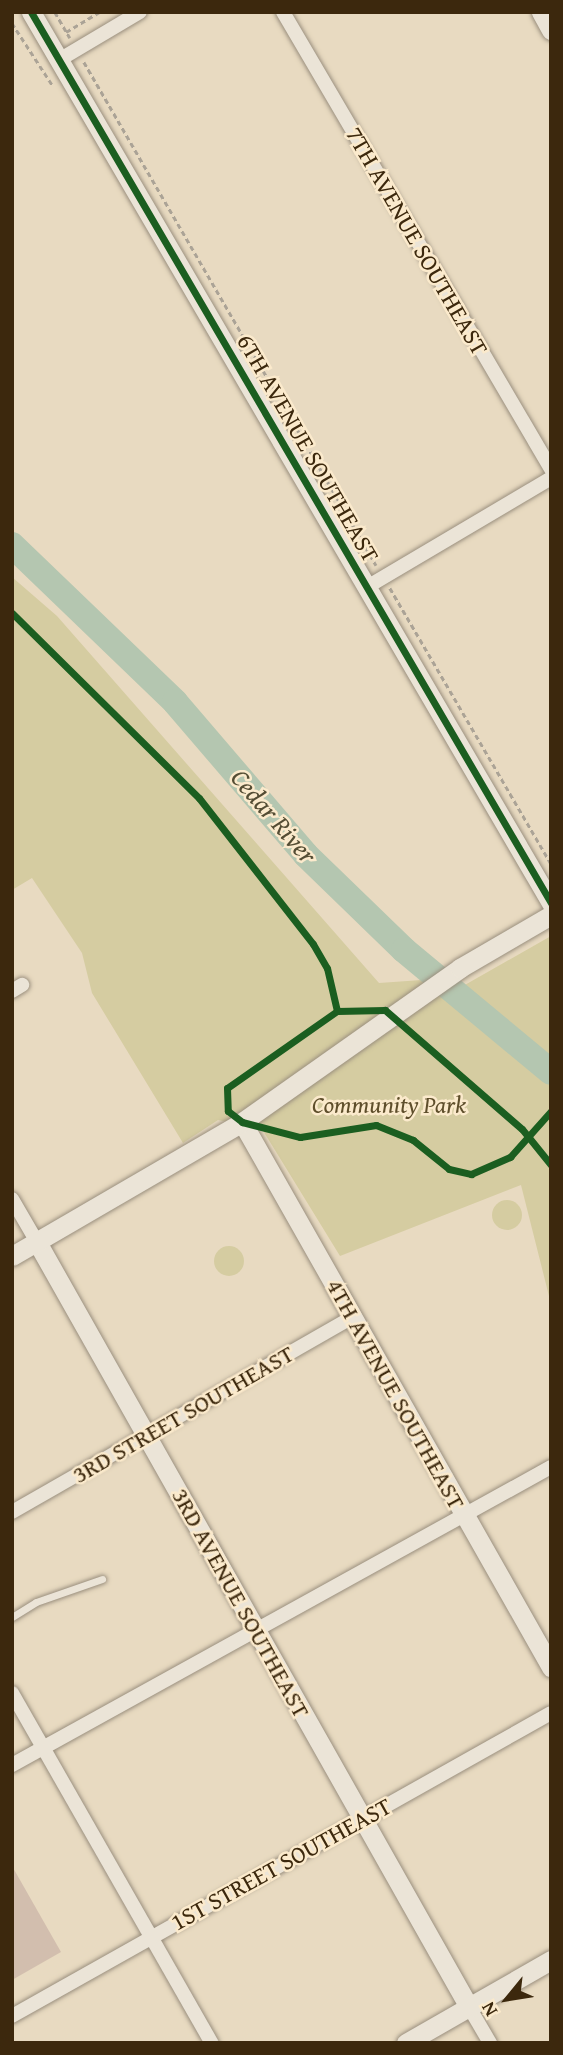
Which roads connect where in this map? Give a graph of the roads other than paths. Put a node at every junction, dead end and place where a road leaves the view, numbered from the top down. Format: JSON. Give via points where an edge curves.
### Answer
{"nodes":[{"id":1,"x":31,"y":12,"type":"edge"},
{"id":2,"x":140,"y":12,"type":"edge"},
{"id":3,"x":284,"y":12,"type":"edge"},
{"id":4,"x":541,"y":12,"type":"edge"},
{"id":5,"x":551,"y":30,"type":"edge"},
{"id":6,"x":59,"y":60,"type":"junction"},
{"id":7,"x":551,"y":469,"type":"edge"},
{"id":8,"x":551,"y":478,"type":"edge"},
{"id":9,"x":375,"y":582,"type":"junction"},
{"id":10,"x":551,"y":903,"type":"edge"},
{"id":11,"x":551,"y":915,"type":"edge"},
{"id":12,"x":242,"y":1122,"type":"junction"},
{"id":13,"x":12,"y":1199,"type":"edge"},
{"id":14,"x":37,"y":1242,"type":"junction"},
{"id":15,"x":12,"y":1256,"type":"edge"},
{"id":16,"x":353,"y":1317,"type":"junction"},
{"id":17,"x":146,"y":1434,"type":"junction"},
{"id":18,"x":551,"y":1467,"type":"edge"},
{"id":19,"x":12,"y":1512,"type":"edge"},
{"id":20,"x":464,"y":1514,"type":"junction"},
{"id":21,"x":102,"y":1579,"type":"dead end"},
{"id":22,"x":12,"y":1617,"type":"edge"},
{"id":23,"x":255,"y":1629,"type":"junction"},
{"id":24,"x":551,"y":1667,"type":"edge"},
{"id":25,"x":12,"y":1693,"type":"edge"},
{"id":26,"x":551,"y":1713,"type":"edge"},
{"id":27,"x":43,"y":1748,"type":"junction"},
{"id":28,"x":12,"y":1765,"type":"edge"},
{"id":29,"x":362,"y":1819,"type":"junction"},
{"id":30,"x":151,"y":1937,"type":"junction"},
{"id":31,"x":551,"y":1960,"type":"edge"},
{"id":32,"x":469,"y":2007,"type":"junction"},
{"id":33,"x":12,"y":2016,"type":"edge"},
{"id":34,"x":212,"y":2043,"type":"edge"},
{"id":35,"x":405,"y":2043,"type":"edge"},
{"id":36,"x":489,"y":2043,"type":"edge"}],
"edges":[{"from":1,"to":6,"type":"street","name":"6TH AVENUE SOUTHEAST"},
{"from":2,"to":6,"type":"street"},
{"from":3,"to":7,"type":"street","name":"7TH AVENUE SOUTHEAST"},
{"from":4,"to":5,"type":"street"},
{"from":6,"to":9,"type":"street","name":"6TH AVENUE SOUTHEAST"},
{"from":8,"to":9,"type":"street"},
{"from":9,"to":10,"type":"street","name":"6TH AVENUE SOUTHEAST"},
{"from":11,"to":12,"type":"street","via":[[487,951]]},
{"from":12,"to":14,"type":"street"},
{"from":12,"to":16,"type":"street","name":"4TH AVENUE SOUTHEAST"},
{"from":13,"to":14,"type":"street","name":"3RD AVENUE SOUTHEAST"},
{"from":14,"to":15,"type":"street"},
{"from":14,"to":17,"type":"street","name":"3RD AVENUE SOUTHEAST"},
{"from":16,"to":17,"type":"street","name":"3RD STREET SOUTHEAST"},
{"from":16,"to":20,"type":"street","name":"4TH AVENUE SOUTHEAST"},
{"from":17,"to":19,"type":"street","name":"3RD STREET SOUTHEAST"},
{"from":17,"to":23,"type":"street","name":"3RD AVENUE SOUTHEAST"},
{"from":18,"to":20,"type":"street"},
{"from":20,"to":23,"type":"street"},
{"from":20,"to":24,"type":"street","name":"4TH AVENUE SOUTHEAST"},
{"from":21,"to":22,"type":"lane","via":[[24,1607]]},
{"from":23,"to":27,"type":"street"},
{"from":23,"to":29,"type":"street","name":"3RD AVENUE SOUTHEAST"},
{"from":25,"to":27,"type":"street"},
{"from":26,"to":29,"type":"street","name":"1ST STREET SOUTHEAST"},
{"from":27,"to":28,"type":"street"},
{"from":27,"to":30,"type":"street"},
{"from":29,"to":30,"type":"street","name":"1ST STREET SOUTHEAST"},
{"from":29,"to":32,"type":"street","name":"3RD AVENUE SOUTHEAST"},
{"from":30,"to":33,"type":"street","name":"1ST STREET SOUTHEAST"},
{"from":30,"to":34,"type":"street"},
{"from":31,"to":32,"type":"street"},
{"from":32,"to":35,"type":"street"},
{"from":32,"to":36,"type":"street"}]}
